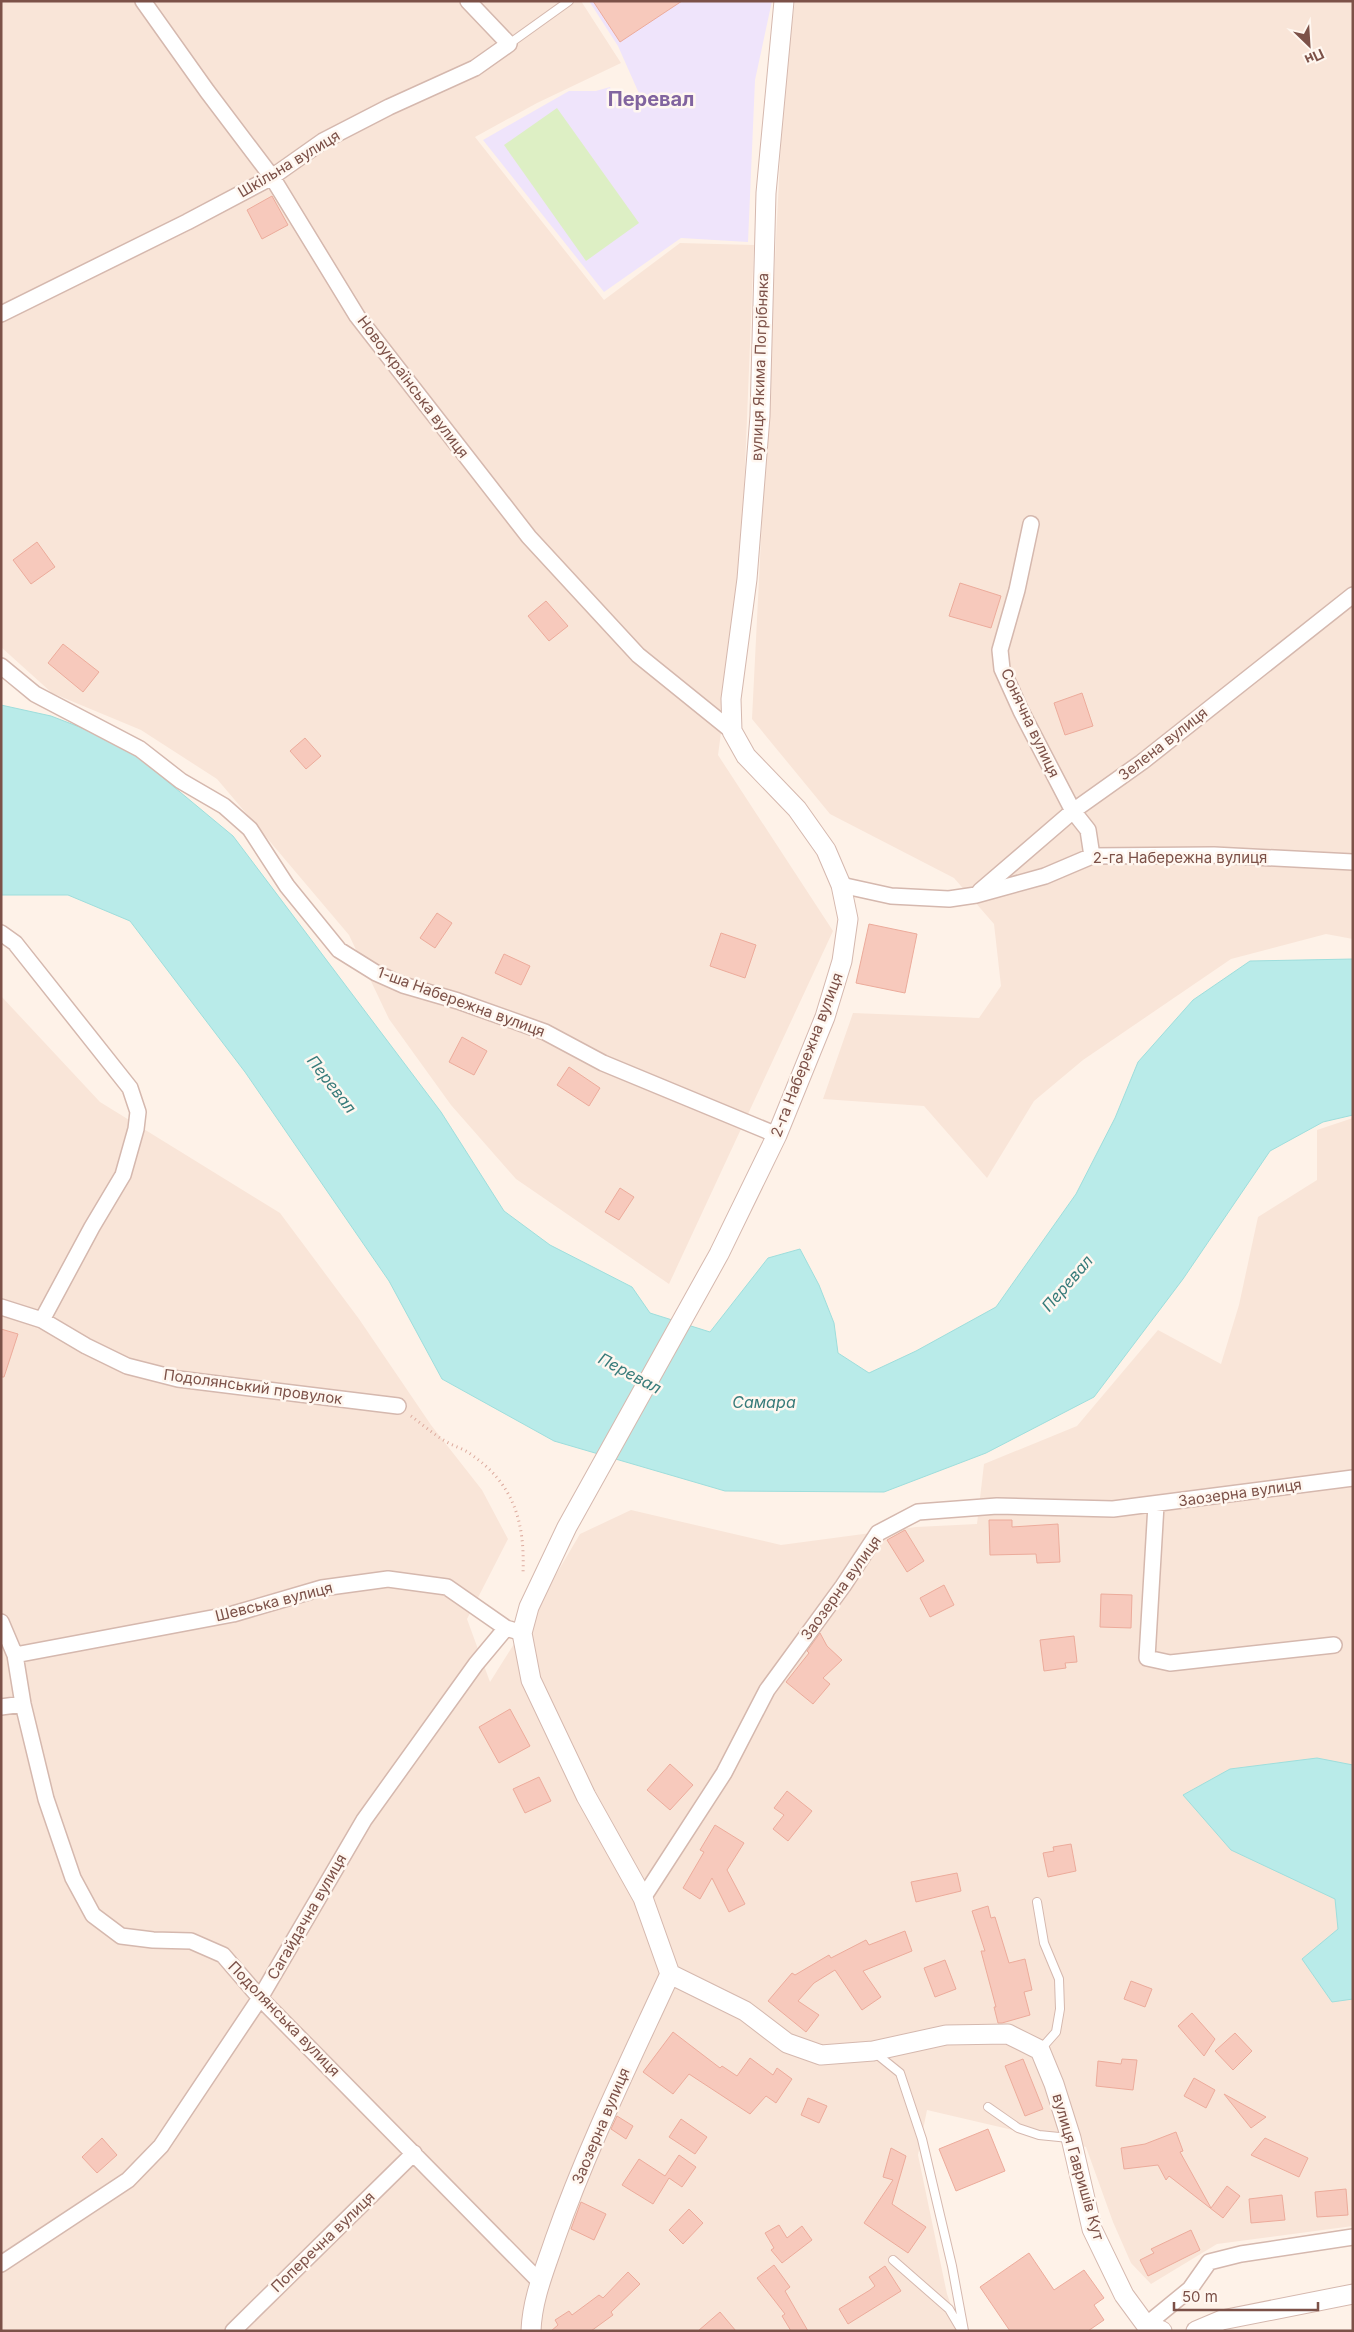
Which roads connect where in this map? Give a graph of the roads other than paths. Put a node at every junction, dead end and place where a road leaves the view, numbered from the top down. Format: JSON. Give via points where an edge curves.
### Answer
{"nodes":[{"id":1,"x":143,"y":1,"type":"edge"},
{"id":2,"x":468,"y":1,"type":"edge"},
{"id":3,"x":569,"y":1,"type":"edge"},
{"id":4,"x":784,"y":1,"type":"edge"},
{"id":5,"x":509,"y":44,"type":"junction"},
{"id":6,"x":272,"y":177,"type":"junction"},
{"id":7,"x":1,"y":314,"type":"edge"},
{"id":8,"x":1031,"y":524,"type":"dead end"},
{"id":9,"x":1353,"y":595,"type":"edge"},
{"id":10,"x":1,"y":666,"type":"edge"},
{"id":11,"x":732,"y":731,"type":"junction"},
{"id":12,"x":1074,"y":811,"type":"junction"},
{"id":13,"x":1092,"y":856,"type":"junction"},
{"id":14,"x":1353,"y":862,"type":"edge"},
{"id":15,"x":841,"y":886,"type":"junction"},
{"id":16,"x":976,"y":894,"type":"junction"},
{"id":17,"x":1,"y":933,"type":"edge"},
{"id":18,"x":777,"y":1135,"type":"junction"},
{"id":19,"x":1,"y":1307,"type":"edge"},
{"id":20,"x":42,"y":1320,"type":"junction"},
{"id":21,"x":398,"y":1406,"type":"road end"},
{"id":22,"x":1353,"y":1478,"type":"edge"},
{"id":23,"x":1156,"y":1505,"type":"junction"},
{"id":24,"x":567,"y":1527,"type":"joint"},
{"id":25,"x":1,"y":1622,"type":"edge"},
{"id":26,"x":514,"y":1631,"type":"junction"},
{"id":27,"x":1334,"y":1645,"type":"dead end"},
{"id":28,"x":15,"y":1655,"type":"junction"},
{"id":29,"x":23,"y":1704,"type":"junction"},
{"id":30,"x":1,"y":1707,"type":"edge"},
{"id":31,"x":643,"y":1898,"type":"junction"},
{"id":32,"x":1037,"y":1902,"type":"dead end"},
{"id":33,"x":670,"y":1974,"type":"junction"},
{"id":34,"x":260,"y":1998,"type":"junction"},
{"id":35,"x":1040,"y":2050,"type":"junction"},
{"id":36,"x":872,"y":2051,"type":"junction"},
{"id":37,"x":988,"y":2107,"type":"dead end"},
{"id":38,"x":1072,"y":2138,"type":"junction"},
{"id":39,"x":414,"y":2153,"type":"junction"},
{"id":40,"x":1353,"y":2237,"type":"edge"},
{"id":41,"x":893,"y":2260,"type":"dead end"},
{"id":42,"x":1,"y":2264,"type":"edge"},
{"id":43,"x":540,"y":2282,"type":"junction"},
{"id":44,"x":1353,"y":2294,"type":"edge"},
{"id":45,"x":1154,"y":2328,"type":"edge"},
{"id":46,"x":233,"y":2331,"type":"edge"},
{"id":47,"x":532,"y":2331,"type":"edge"},
{"id":48,"x":963,"y":2331,"type":"edge"},
{"id":49,"x":1196,"y":2331,"type":"edge"}],
"edges":[{"from":1,"to":6,"type":"street","name":"Новоукраїнська вулиця"},
{"from":2,"to":5,"type":"street"},
{"from":3,"to":5,"type":"lane","name":"Шкільна вулиця"},
{"from":4,"to":11,"type":"street","name":"вулиця Якима Погрібняка","via":[[766,193],[760,416],[747,579],[731,699]]},
{"from":5,"to":6,"type":"street","name":"Шкільна вулиця","via":[[475,68],[323,141]]},
{"from":6,"to":7,"type":"street","name":"Шкільна вулиця"},
{"from":6,"to":11,"type":"street","name":"Новоукраїнська вулиця","via":[[358,316],[529,537],[638,655]]},
{"from":8,"to":12,"type":"street","name":"Сонячна вулиця","via":[[1000,650],[1002,669]]},
{"from":9,"to":12,"type":"street","name":"Зелена вулиця","via":[[1142,762]]},
{"from":10,"to":18,"type":"street","name":"1-ша Набережна вулиця","via":[[35,694],[140,749],[181,781],[224,806],[250,829],[287,886],[338,950],[376,973],[545,1032],[603,1063]]},
{"from":11,"to":15,"type":"street","via":[[746,756],[797,809],[826,850]]},
{"from":12,"to":13,"type":"street","name":"Сонячна вулиця","via":[[1088,830]]},
{"from":12,"to":16,"type":"street","name":"Зелена вулиця"},
{"from":13,"to":14,"type":"street","name":"2-га Набережна вулиця","via":[[1214,855]]},
{"from":13,"to":16,"type":"street","name":"2-га Набережна вулиця","via":[[1045,876]]},
{"from":15,"to":16,"type":"street","name":"2-га Набережна вулиця","via":[[891,896],[950,899]]},
{"from":15,"to":18,"type":"street","name":"2-га Набережна вулиця","via":[[848,919],[842,961],[825,1016]]},
{"from":17,"to":20,"type":"street","via":[[15,943],[130,1088],[138,1112],[123,1175]]},
{"from":18,"to":24,"type":"street","name":"2-га Набережна вулиця","via":[[719,1254]]},
{"from":19,"to":20,"type":"street","name":"Подолянський провулок"},
{"from":20,"to":21,"type":"street","name":"Подолянський провулок","via":[[127,1366],[178,1379]]},
{"from":22,"to":23,"type":"street","name":"Заозерна вулиця"},
{"from":23,"to":27,"type":"street","via":[[1146,1658],[1170,1663]]},
{"from":23,"to":31,"type":"street","name":"Заозерна вулиця","via":[[1113,1510],[997,1506],[918,1512],[878,1533],[767,1690],[724,1774]]},
{"from":24,"to":26,"type":"street","name":"Сагайдачна вулиця"},
{"from":25,"to":28,"type":"street","name":"Подолянська вулиця"},
{"from":26,"to":28,"type":"street","name":"Шевська вулиця","via":[[446,1587],[388,1578],[322,1588],[233,1614]]},
{"from":26,"to":31,"type":"street","name":"Сагайдачна вулиця","via":[[531,1680],[586,1796]]},
{"from":26,"to":34,"type":"street","name":"Сагайдачна вулиця","via":[[476,1664],[364,1820]]},
{"from":28,"to":29,"type":"street","name":"Подолянська вулиця"},
{"from":29,"to":30,"type":"street"},
{"from":29,"to":34,"type":"street","name":"Подолянська вулиця","via":[[46,1799],[73,1878],[93,1915],[121,1936],[191,1941],[223,1955]]},
{"from":31,"to":33,"type":"street","name":"Сагайдачна вулиця"},
{"from":32,"to":35,"type":"lane","via":[[1044,1943],[1059,1979],[1060,2009],[1056,2032]]},
{"from":33,"to":36,"type":"street","via":[[746,2011],[787,2043],[821,2055]]},
{"from":33,"to":43,"type":"street","name":"Заозерна вулиця","via":[[602,2120],[564,2212]]},
{"from":34,"to":39,"type":"street","name":"Подолянська вулиця"},
{"from":34,"to":42,"type":"street","name":"Сагайдачна вулиця","via":[[154,2153],[128,2180]]},
{"from":35,"to":36,"type":"street","via":[[1008,2034],[946,2035]]},
{"from":35,"to":38,"type":"street","name":"вулиця Гавришів Кут"},
{"from":36,"to":48,"type":"lane","via":[[900,2073],[922,2139],[952,2266]]},
{"from":37,"to":38,"type":"lane","via":[[1018,2128],[1040,2136]]},
{"from":38,"to":45,"type":"street","name":"вулиця Гавришів Кут","via":[[1092,2229],[1124,2295]]},
{"from":39,"to":43,"type":"street","name":"Подолянська вулиця"},
{"from":39,"to":46,"type":"street","name":"Поперечна вулиця"},
{"from":40,"to":45,"type":"street","via":[[1209,2262],[1190,2289]]},
{"from":41,"to":48,"type":"lane","via":[[949,2309]]},
{"from":43,"to":47,"type":"street","via":[[532,2310]]},
{"from":44,"to":49,"type":"street","via":[[1222,2320]]}]}
